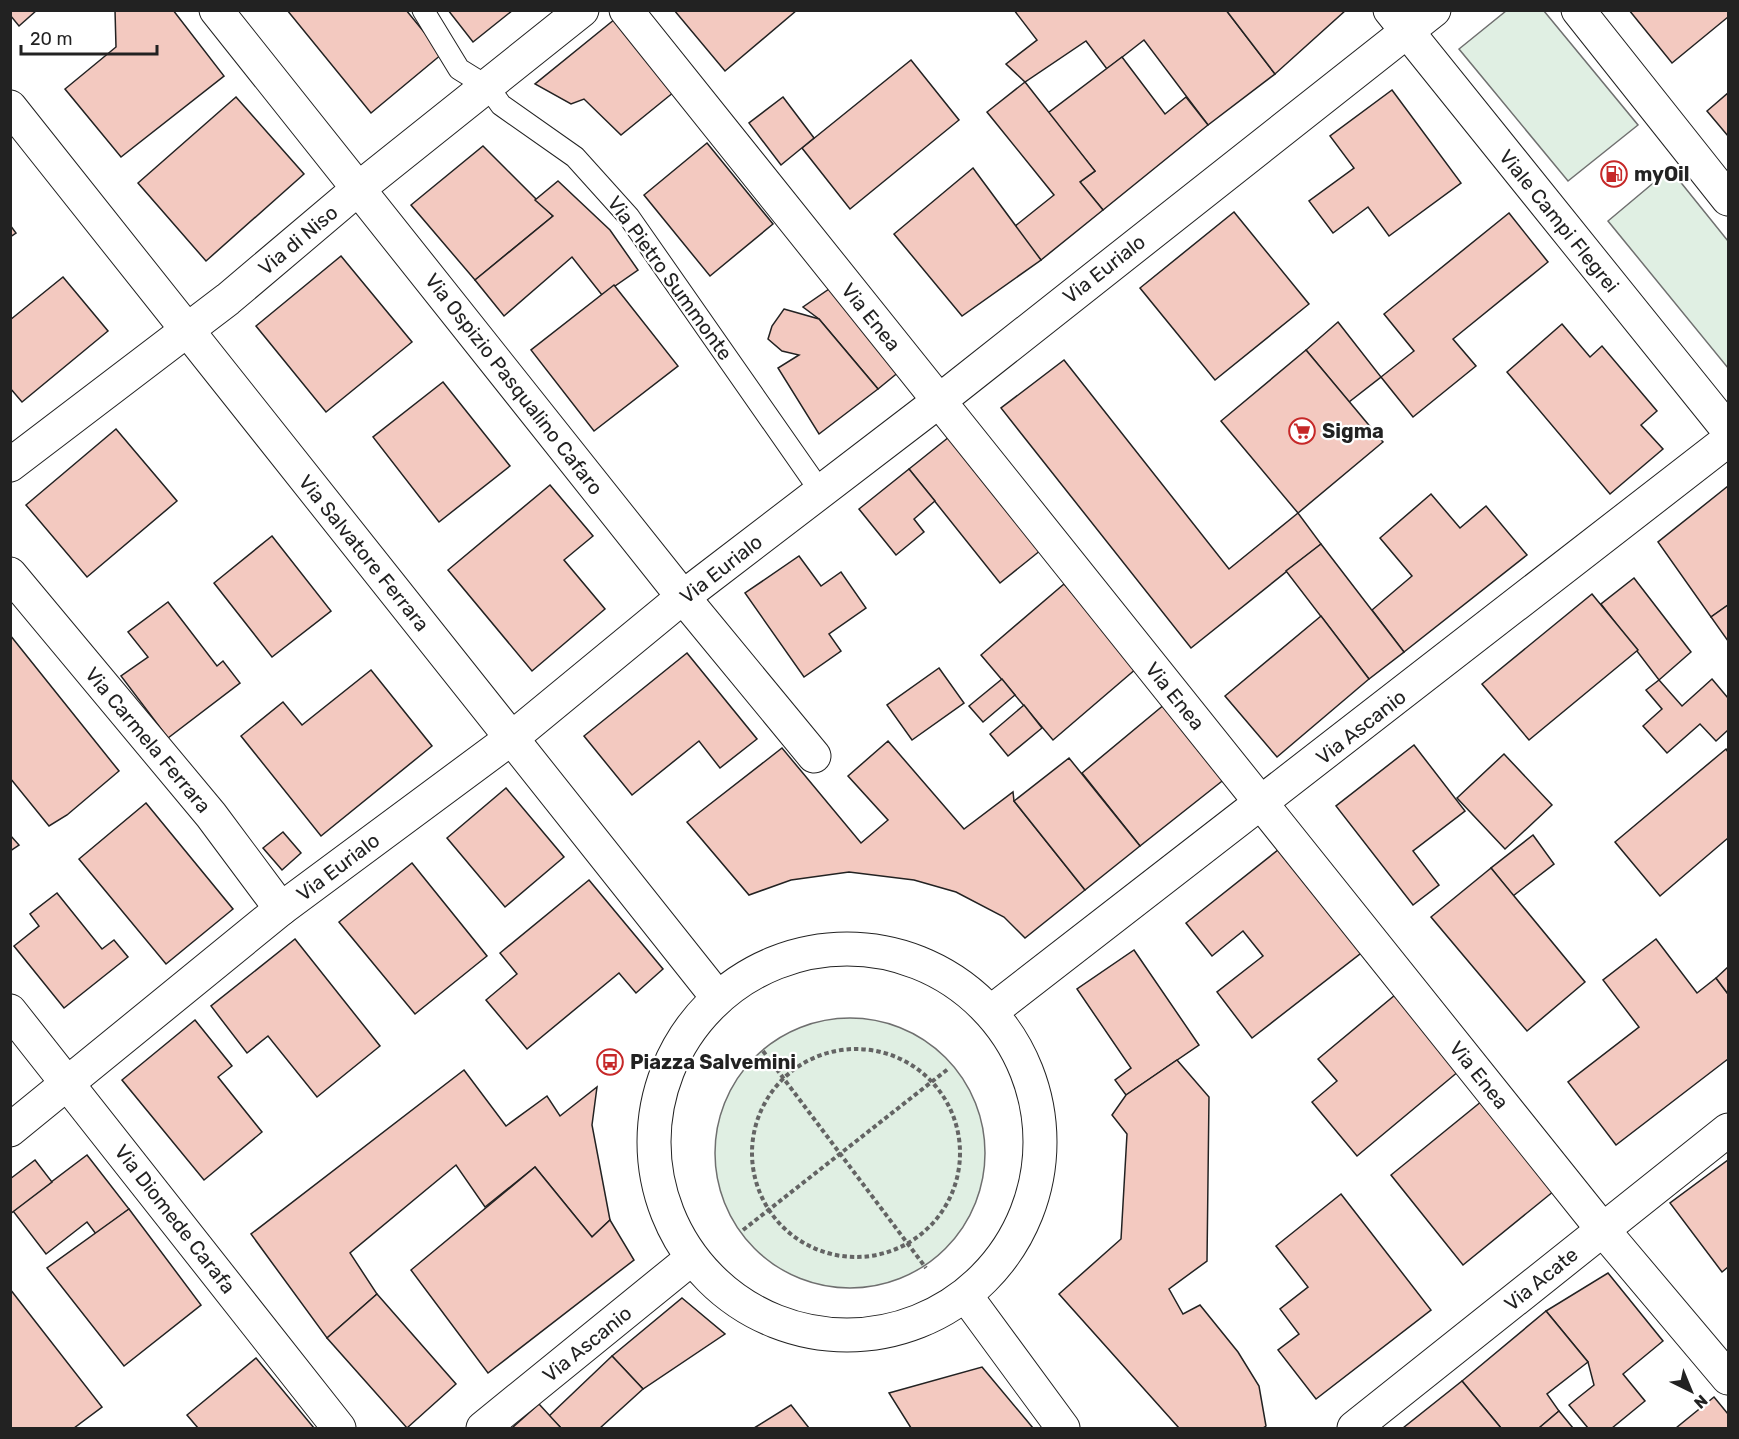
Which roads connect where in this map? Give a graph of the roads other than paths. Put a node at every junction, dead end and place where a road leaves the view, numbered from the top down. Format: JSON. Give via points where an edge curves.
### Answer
{"nodes":[{"id":1,"x":216,"y":10,"type":"edge"},
{"id":2,"x":423,"y":10,"type":"edge"},
{"id":3,"x":582,"y":10,"type":"edge"},
{"id":4,"x":626,"y":10,"type":"edge"},
{"id":5,"x":1434,"y":10,"type":"edge"},
{"id":6,"x":1578,"y":10,"type":"edge"},
{"id":7,"x":1398,"y":21,"type":"edge"},
{"id":8,"x":488,"y":87,"type":"junction"},
{"id":9,"x":10,"y":107,"type":"edge"},
{"id":10,"x":358,"y":189,"type":"junction"},
{"id":11,"x":1728,"y":199,"type":"edge"},
{"id":12,"x":187,"y":330,"type":"junction"},
{"id":13,"x":939,"y":401,"type":"junction"},
{"id":14,"x":1728,"y":430,"type":"edge"},
{"id":15,"x":1728,"y":440,"type":"edge"},
{"id":16,"x":10,"y":465,"type":"edge"},
{"id":17,"x":821,"y":492,"type":"junction"},
{"id":18,"x":10,"y":574,"type":"edge"},
{"id":19,"x":683,"y":597,"type":"junction"},
{"id":20,"x":513,"y":737,"type":"junction"},
{"id":21,"x":814,"y":756,"type":"dead end"},
{"id":22,"x":1262,"y":804,"type":"junction"},
{"id":23,"x":281,"y":909,"type":"junction"},
{"id":24,"x":718,"y":998,"type":"junction"},
{"id":25,"x":10,"y":1011,"type":"edge"},
{"id":26,"x":992,"y":1011,"type":"junction"},
{"id":27,"x":69,"y":1082,"type":"junction"},
{"id":28,"x":10,"y":1130,"type":"edge"},
{"id":29,"x":1728,"y":1130,"type":"edge"},
{"id":30,"x":1603,"y":1230,"type":"junction"},
{"id":31,"x":692,"y":1258,"type":"junction"},
{"id":32,"x":966,"y":1296,"type":"junction"},
{"id":33,"x":1728,"y":1378,"type":"edge"},
{"id":34,"x":339,"y":1428,"type":"edge"},
{"id":35,"x":483,"y":1428,"type":"edge"},
{"id":36,"x":1063,"y":1428,"type":"edge"},
{"id":37,"x":1354,"y":1428,"type":"edge"}],
"edges":[{"from":1,"to":10,"type":"street","name":"Via Ospizio Pasqualino Cafaro"},
{"from":2,"to":8,"type":"lane","name":"Via Pietro Summonte","via":[[459,69]]},
{"from":3,"to":8,"type":"street","name":"Via di Niso"},
{"from":4,"to":13,"type":"street","name":"Via Enea"},
{"from":5,"to":7,"type":"street","name":"Via Eurialo"},
{"from":6,"to":11,"type":"street"},
{"from":7,"to":13,"type":"street","name":"Via Eurialo"},
{"from":7,"to":14,"type":"street","name":"Viale Campi Flegrei"},
{"from":8,"to":10,"type":"street","name":"Via di Niso"},
{"from":8,"to":17,"type":"lane","name":"Via Pietro Summonte","via":[[501,105],[575,157],[629,217]]},
{"from":9,"to":12,"type":"street","name":"Via Salvatore Ferrara"},
{"from":10,"to":12,"type":"street","name":"Via di Niso"},
{"from":10,"to":19,"type":"street","name":"Via Ospizio Pasqualino Cafaro"},
{"from":12,"to":16,"type":"street","name":"Via di Niso"},
{"from":12,"to":20,"type":"street","name":"Via Salvatore Ferrara"},
{"from":13,"to":17,"type":"street","name":"Via Eurialo"},
{"from":13,"to":22,"type":"street","name":"Via Enea"},
{"from":15,"to":22,"type":"street","name":"Via Ascanio"},
{"from":17,"to":19,"type":"street","name":"Via Eurialo"},
{"from":18,"to":23,"type":"street","name":"Via Carmela Ferrara","via":[[211,815]]},
{"from":19,"to":20,"type":"street","name":"Via Eurialo"},
{"from":19,"to":21,"type":"street","name":"Via Ospizio Pasqualino Cafaro"},
{"from":20,"to":23,"type":"street","name":"Via Eurialo"},
{"from":20,"to":24,"type":"street","name":"Via Salvatore Ferrara"},
{"from":22,"to":26,"type":"street","name":"Via Ascanio"},
{"from":22,"to":30,"type":"street","name":"Via Enea"},
{"from":23,"to":27,"type":"street","name":"Via Eurialo"},
{"from":24,"to":26,"type":"street","via":[[777,961],[834,948],[893,953],[947,975]]},
{"from":24,"to":31,"type":"street","via":[[692,1026],[667,1070],[655,1118],[655,1168],[667,1215]]},
{"from":25,"to":27,"type":"street","name":"Via Diomede Carafa"},
{"from":26,"to":32,"type":"street","via":[[1022,1056],[1038,1106],[1041,1159],[1029,1211],[1014,1239],[1004,1257]]},
{"from":27,"to":28,"type":"street","name":"Via Eurialo"},
{"from":27,"to":34,"type":"street","name":"Via Diomede Carafa"},
{"from":29,"to":30,"type":"street","name":"Via Acate"},
{"from":30,"to":33,"type":"street","name":"Via Enea"},
{"from":30,"to":37,"type":"street","name":"Via Acate"},
{"from":31,"to":32,"type":"street","via":[[727,1295],[771,1321],[821,1335],[872,1335],[922,1322]]},
{"from":31,"to":35,"type":"street","name":"Via Ascanio"},
{"from":32,"to":36,"type":"street"}]}
